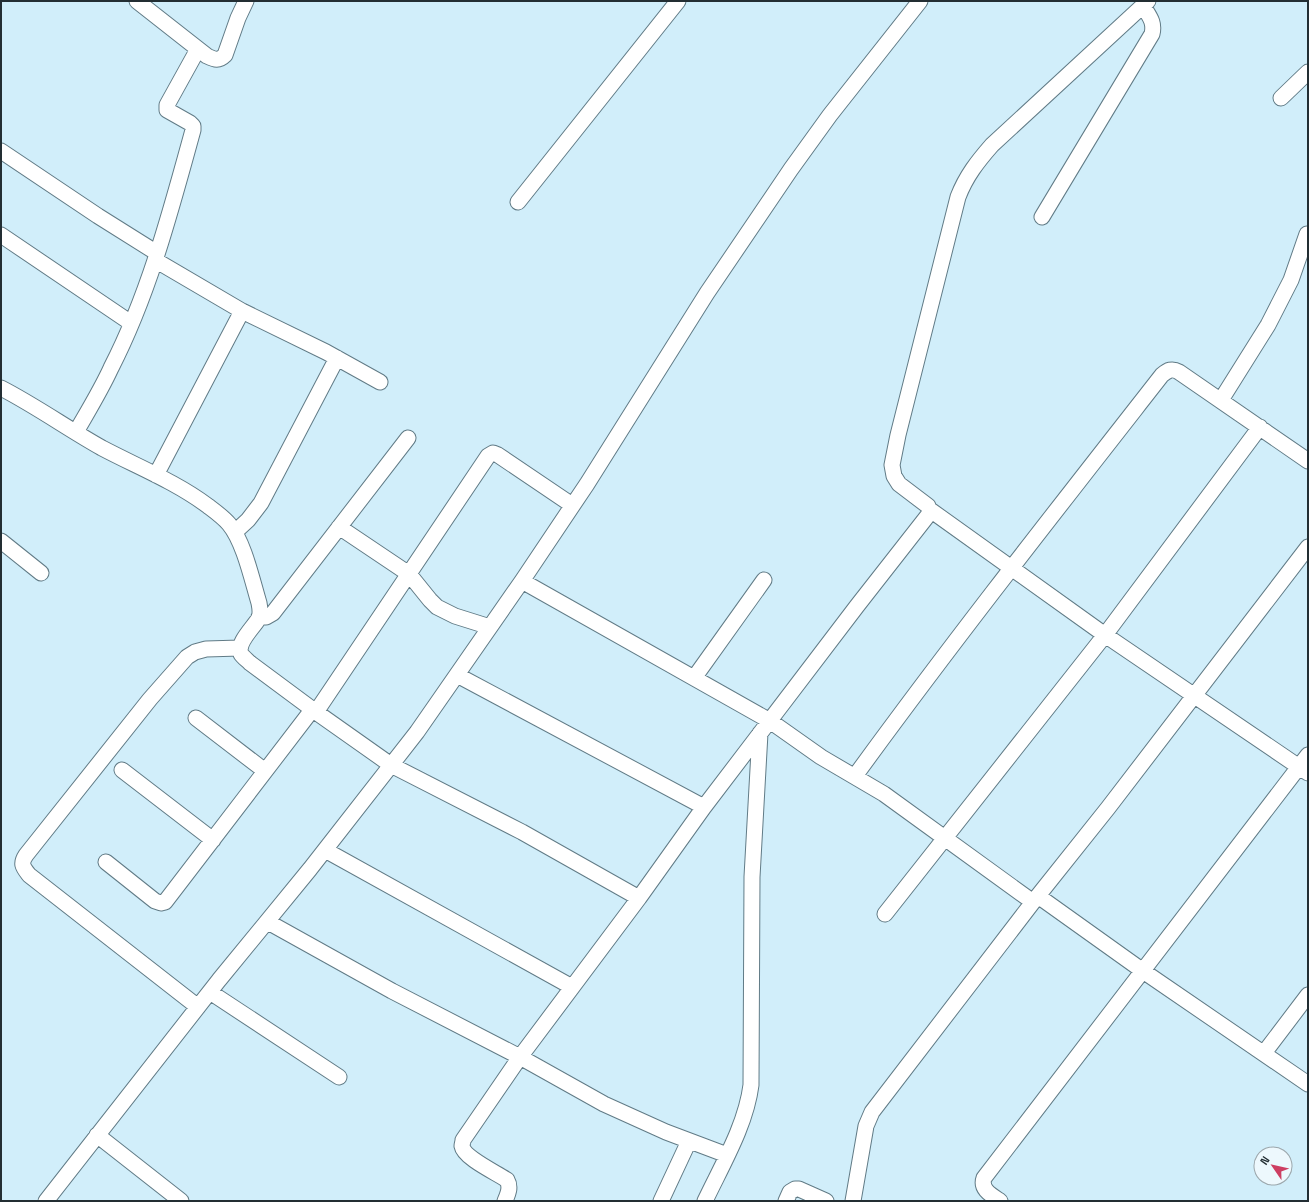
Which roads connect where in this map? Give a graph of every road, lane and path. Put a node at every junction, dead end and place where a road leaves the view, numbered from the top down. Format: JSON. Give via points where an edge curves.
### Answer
{"nodes":[{"id":1,"x":137,"y":1,"type":"edge"},
{"id":2,"x":246,"y":1,"type":"edge"},
{"id":3,"x":678,"y":1,"type":"edge"},
{"id":4,"x":920,"y":1,"type":"edge"},
{"id":5,"x":1145,"y":4,"type":"edge"},
{"id":6,"x":198,"y":49,"type":"junction"},
{"id":7,"x":1308,"y":72,"type":"edge"},
{"id":8,"x":1281,"y":98,"type":"dead end"},
{"id":9,"x":1,"y":151,"type":"edge"},
{"id":10,"x":518,"y":202,"type":"dead end"},
{"id":11,"x":1042,"y":217,"type":"dead end"},
{"id":12,"x":1307,"y":234,"type":"edge"},
{"id":13,"x":1,"y":235,"type":"edge"},
{"id":14,"x":156,"y":257,"type":"junction"},
{"id":15,"x":242,"y":310,"type":"junction"},
{"id":16,"x":131,"y":323,"type":"junction"},
{"id":17,"x":337,"y":358,"type":"junction"},
{"id":18,"x":380,"y":382,"type":"dead end"},
{"id":19,"x":1,"y":388,"type":"edge"},
{"id":20,"x":1221,"y":400,"type":"junction"},
{"id":21,"x":1260,"y":427,"type":"junction"},
{"id":22,"x":76,"y":432,"type":"junction"},
{"id":23,"x":408,"y":438,"type":"dead end"},
{"id":24,"x":1308,"y":461,"type":"edge"},
{"id":25,"x":156,"y":476,"type":"junction"},
{"id":26,"x":572,"y":505,"type":"junction"},
{"id":27,"x":929,"y":508,"type":"junction"},
{"id":28,"x":343,"y":529,"type":"junction"},
{"id":29,"x":235,"y":532,"type":"junction"},
{"id":30,"x":1,"y":541,"type":"edge"},
{"id":31,"x":1308,"y":547,"type":"edge"},
{"id":32,"x":1012,"y":567,"type":"junction"},
{"id":33,"x":41,"y":572,"type":"dead end"},
{"id":34,"x":409,"y":574,"type":"junction"},
{"id":35,"x":764,"y":580,"type":"dead end"},
{"id":36,"x":522,"y":581,"type":"junction"},
{"id":37,"x":259,"y":617,"type":"junction"},
{"id":38,"x":490,"y":627,"type":"junction"},
{"id":39,"x":1105,"y":635,"type":"junction"},
{"id":40,"x":240,"y":648,"type":"junction"},
{"id":41,"x":457,"y":675,"type":"junction"},
{"id":42,"x":694,"y":678,"type":"junction"},
{"id":43,"x":1194,"y":696,"type":"junction"},
{"id":44,"x":314,"y":711,"type":"junction"},
{"id":45,"x":196,"y":718,"type":"dead end"},
{"id":46,"x":770,"y":721,"type":"junction"},
{"id":47,"x":760,"y":733,"type":"junction"},
{"id":48,"x":391,"y":765,"type":"junction"},
{"id":49,"x":1305,"y":765,"type":"edge"},
{"id":50,"x":122,"y":770,"type":"dead end"},
{"id":51,"x":266,"y":771,"type":"junction"},
{"id":52,"x":855,"y":776,"type":"junction"},
{"id":53,"x":704,"y":807,"type":"junction"},
{"id":54,"x":946,"y":839,"type":"junction"},
{"id":55,"x":213,"y":840,"type":"junction"},
{"id":56,"x":325,"y":850,"type":"junction"},
{"id":57,"x":106,"y":862,"type":"dead end"},
{"id":58,"x":639,"y":898,"type":"junction"},
{"id":59,"x":1035,"y":899,"type":"junction"},
{"id":60,"x":885,"y":914,"type":"dead end"},
{"id":61,"x":268,"y":922,"type":"junction"},
{"id":62,"x":1143,"y":971,"type":"junction"},
{"id":63,"x":572,"y":987,"type":"junction"},
{"id":64,"x":210,"y":992,"type":"junction"},
{"id":65,"x":1308,"y":995,"type":"edge"},
{"id":66,"x":198,"y":1007,"type":"junction"},
{"id":67,"x":1264,"y":1053,"type":"junction"},
{"id":68,"x":520,"y":1057,"type":"junction"},
{"id":69,"x":339,"y":1077,"type":"dead end"},
{"id":70,"x":1308,"y":1084,"type":"edge"},
{"id":71,"x":97,"y":1135,"type":"junction"},
{"id":72,"x":689,"y":1141,"type":"junction"},
{"id":73,"x":727,"y":1155,"type":"junction"},
{"id":74,"x":46,"y":1201,"type":"edge"},
{"id":75,"x":181,"y":1201,"type":"edge"},
{"id":76,"x":505,"y":1201,"type":"edge"},
{"id":77,"x":661,"y":1201,"type":"edge"},
{"id":78,"x":705,"y":1201,"type":"edge"},
{"id":79,"x":786,"y":1201,"type":"edge"},
{"id":80,"x":826,"y":1201,"type":"edge"},
{"id":81,"x":853,"y":1201,"type":"edge"},
{"id":82,"x":1000,"y":1201,"type":"edge"}],
"edges":[{"from":1,"to":6,"type":"street"},
{"from":2,"to":6,"type":"street","via":[[225,55],[215,60]]},
{"from":3,"to":10,"type":"street"},
{"from":4,"to":26,"type":"street","via":[[791,169],[707,293]]},
{"from":5,"to":11,"type":"street","via":[[1154,27],[1152,34]]},
{"from":5,"to":27,"type":"street","via":[[992,145],[962,185],[892,465],[899,484]]},
{"from":6,"to":14,"type":"street","via":[[167,105],[169,112],[190,123],[193,130]]},
{"from":7,"to":8,"type":"street"},
{"from":9,"to":14,"type":"street"},
{"from":12,"to":20,"type":"street","via":[[1291,280],[1268,326]]},
{"from":13,"to":16,"type":"street"},
{"from":14,"to":15,"type":"street"},
{"from":14,"to":16,"type":"street"},
{"from":15,"to":17,"type":"street"},
{"from":15,"to":25,"type":"street"},
{"from":16,"to":22,"type":"street","via":[[112,367]]},
{"from":17,"to":18,"type":"street"},
{"from":17,"to":29,"type":"street","via":[[261,503]]},
{"from":19,"to":22,"type":"street"},
{"from":20,"to":21,"type":"street"},
{"from":20,"to":32,"type":"street","via":[[1179,372],[1168,370]]},
{"from":21,"to":24,"type":"street"},
{"from":21,"to":39,"type":"street"},
{"from":22,"to":25,"type":"street"},
{"from":23,"to":28,"type":"street"},
{"from":25,"to":29,"type":"street","via":[[200,500],[223,517]]},
{"from":26,"to":34,"type":"street","via":[[493,453],[485,460]]},
{"from":26,"to":36,"type":"street"},
{"from":27,"to":32,"type":"street"},
{"from":27,"to":46,"type":"street","via":[[929,514]]},
{"from":28,"to":34,"type":"street"},
{"from":28,"to":37,"type":"street","via":[[273,613]]},
{"from":29,"to":37,"type":"street","via":[[259,603]]},
{"from":30,"to":33,"type":"street"},
{"from":31,"to":43,"type":"street"},
{"from":32,"to":39,"type":"street"},
{"from":32,"to":52,"type":"street"},
{"from":34,"to":38,"type":"street","via":[[430,600],[444,611]]},
{"from":34,"to":44,"type":"street"},
{"from":35,"to":42,"type":"street"},
{"from":36,"to":38,"type":"street"},
{"from":36,"to":42,"type":"street"},
{"from":37,"to":40,"type":"street"},
{"from":38,"to":41,"type":"street"},
{"from":39,"to":43,"type":"street"},
{"from":39,"to":54,"type":"street"},
{"from":40,"to":44,"type":"street","via":[[250,663]]},
{"from":40,"to":66,"type":"street","via":[[206,649],[187,657],[150,699],[22,861],[28,875]]},
{"from":41,"to":48,"type":"street"},
{"from":41,"to":53,"type":"street"},
{"from":42,"to":46,"type":"street"},
{"from":43,"to":49,"type":"street"},
{"from":43,"to":59,"type":"street"},
{"from":44,"to":48,"type":"street"},
{"from":44,"to":51,"type":"street"},
{"from":45,"to":51,"type":"street"},
{"from":46,"to":47,"type":"street"},
{"from":46,"to":52,"type":"street","via":[[821,757]]},
{"from":47,"to":53,"type":"street"},
{"from":47,"to":73,"type":"street","via":[[752,877],[750,1085],[746,1108]]},
{"from":48,"to":56,"type":"street"},
{"from":48,"to":58,"type":"street","via":[[522,832]]},
{"from":49,"to":62,"type":"street"},
{"from":50,"to":55,"type":"street"},
{"from":51,"to":55,"type":"street"},
{"from":52,"to":54,"type":"street"},
{"from":53,"to":58,"type":"street"},
{"from":54,"to":59,"type":"street"},
{"from":54,"to":60,"type":"street"},
{"from":55,"to":57,"type":"street","via":[[169,898],[161,903]]},
{"from":56,"to":61,"type":"street"},
{"from":56,"to":63,"type":"street"},
{"from":58,"to":63,"type":"street"},
{"from":59,"to":62,"type":"street"},
{"from":59,"to":81,"type":"street","via":[[872,1112],[866,1126]]},
{"from":61,"to":64,"type":"street"},
{"from":61,"to":68,"type":"street","via":[[392,991]]},
{"from":62,"to":67,"type":"street"},
{"from":62,"to":82,"type":"street","via":[[984,1178],[982,1182],[987,1192]]},
{"from":63,"to":68,"type":"street"},
{"from":64,"to":66,"type":"street"},
{"from":64,"to":69,"type":"street"},
{"from":65,"to":67,"type":"street"},
{"from":66,"to":71,"type":"street"},
{"from":67,"to":70,"type":"street"},
{"from":68,"to":72,"type":"street","via":[[604,1104]]},
{"from":68,"to":76,"type":"street","via":[[477,1117],[462,1146],[471,1158],[507,1180],[509,1190]]},
{"from":71,"to":74,"type":"street"},
{"from":71,"to":75,"type":"street"},
{"from":72,"to":73,"type":"street"},
{"from":72,"to":77,"type":"street"},
{"from":73,"to":78,"type":"street"},
{"from":79,"to":80,"type":"street","via":[[790,1192],[795,1189]]}]}
